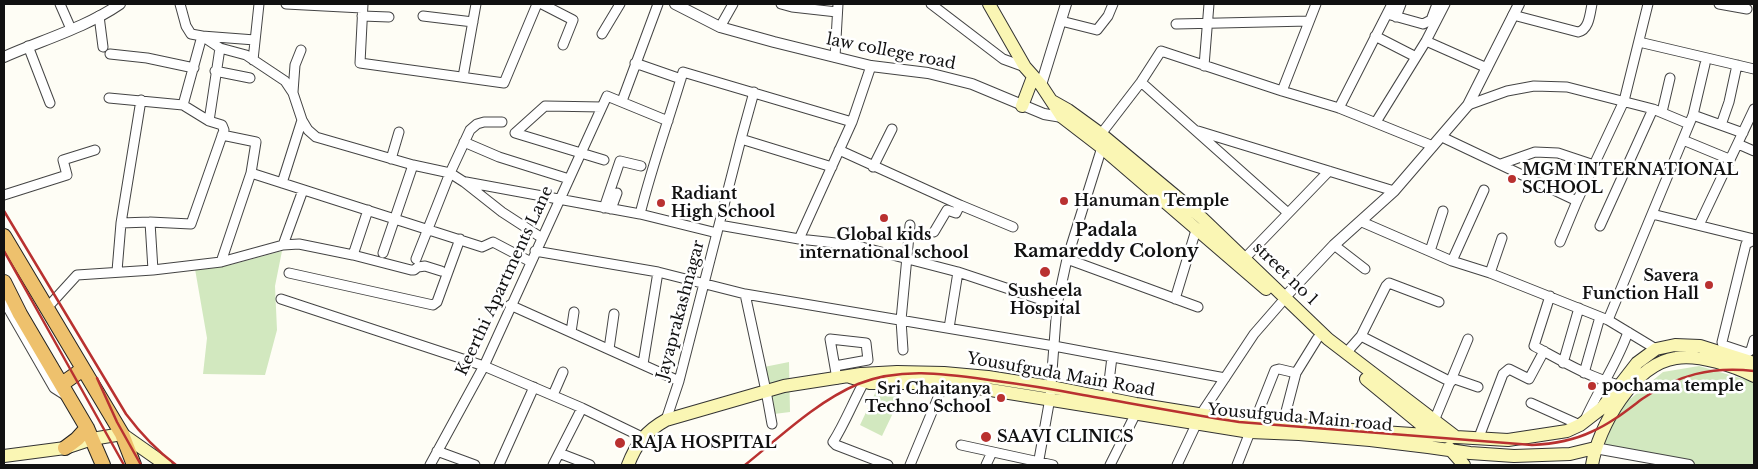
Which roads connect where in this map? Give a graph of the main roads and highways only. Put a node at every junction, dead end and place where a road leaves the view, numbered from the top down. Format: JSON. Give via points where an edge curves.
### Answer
{"nodes":[{"id":1,"x":993,"y":6,"type":"edge"},
{"id":2,"x":1037,"y":81,"type":"junction"},
{"id":3,"x":1022,"y":106,"type":"road end"},
{"id":4,"x":1103,"y":140,"type":"junction"},
{"id":5,"x":4,"y":236,"type":"edge"},
{"id":6,"x":4,"y":282,"type":"edge"},
{"id":7,"x":1283,"y":300,"type":"junction"},
{"id":8,"x":1338,"y":350,"type":"junction"},
{"id":9,"x":1726,"y":355,"type":"junction"},
{"id":10,"x":1754,"y":363,"type":"edge"},
{"id":11,"x":83,"y":370,"type":"junction"},
{"id":12,"x":1754,"y":376,"type":"edge"},
{"id":13,"x":850,"y":377,"type":"junction"},
{"id":14,"x":62,"y":384,"type":"junction"},
{"id":15,"x":1051,"y":393,"type":"junction"},
{"id":16,"x":1608,"y":409,"type":"junction"},
{"id":17,"x":1199,"y":419,"type":"junction"},
{"id":18,"x":1252,"y":428,"type":"junction"},
{"id":19,"x":89,"y":433,"type":"junction"},
{"id":20,"x":122,"y":434,"type":"junction"},
{"id":21,"x":1435,"y":436,"type":"junction"},
{"id":22,"x":1456,"y":437,"type":"junction"},
{"id":23,"x":65,"y":448,"type":"joint"},
{"id":24,"x":1595,"y":448,"type":"junction"},
{"id":25,"x":1451,"y":451,"type":"junction"},
{"id":26,"x":4,"y":456,"type":"edge"},
{"id":27,"x":103,"y":465,"type":"edge"},
{"id":28,"x":134,"y":465,"type":"edge"},
{"id":29,"x":166,"y":465,"type":"edge"},
{"id":30,"x":628,"y":465,"type":"edge"},
{"id":31,"x":1464,"y":465,"type":"edge"},
{"id":32,"x":1592,"y":465,"type":"edge"}],
"edges":[{"from":1,"to":2,"type":"main road","name":"street no 1","via":[[1025,67]]},
{"from":2,"to":3,"type":"main road"},
{"from":2,"to":4,"type":"main road","name":"street no 1","via":[[1065,114]]},
{"from":4,"to":7,"type":"main road","name":"street no 1","via":[[1196,230]]},
{"from":4,"to":7,"type":"main road","name":"street no 1","via":[[1202,218]]},
{"from":5,"to":11,"type":"highway"},
{"from":6,"to":14,"type":"highway"},
{"from":7,"to":8,"type":"main road","name":"street no 1"},
{"from":7,"to":8,"type":"main road","name":"street no 1","via":[[1317,339]]},
{"from":8,"to":21,"type":"main road","name":"street no 1"},
{"from":8,"to":22,"type":"main road","name":"street no 1"},
{"from":9,"to":10,"type":"main road"},
{"from":9,"to":12,"type":"main road"},
{"from":9,"to":16,"type":"main road","via":[[1676,358],[1656,365]]},
{"from":9,"to":16,"type":"main road","via":[[1685,344],[1656,349],[1637,363],[1619,385]]},
{"from":11,"to":14,"type":"highway"},
{"from":11,"to":20,"type":"highway"},
{"from":13,"to":15,"type":"main road","name":"Yousufguda Main road","via":[[864,382],[944,383]]},
{"from":13,"to":15,"type":"main road","name":"Yousufguda Main Road","via":[[897,372],[944,373],[988,377]]},
{"from":13,"to":30,"type":"main road","name":"Yousufguda Main Road","via":[[836,372],[666,420],[642,438]]},
{"from":14,"to":19,"type":"highway"},
{"from":15,"to":17,"type":"main road","name":"Yousufguda Main Road","via":[[1107,398]]},
{"from":15,"to":17,"type":"main road","name":"Yousufguda Main road","via":[[1136,414]]},
{"from":16,"to":22,"type":"main road","via":[[1567,431],[1508,440]]},
{"from":16,"to":24,"type":"main road"},
{"from":17,"to":18,"type":"main road","name":"Yousufguda Main Road"},
{"from":18,"to":21,"type":"main road","name":"Yousufguda Main Road","via":[[1282,423]]},
{"from":18,"to":25,"type":"main road","name":"Yousufguda Main road"},
{"from":19,"to":20,"type":"main road"},
{"from":19,"to":23,"type":"highway"},
{"from":19,"to":27,"type":"highway"},
{"from":20,"to":28,"type":"highway"},
{"from":20,"to":29,"type":"main road"},
{"from":21,"to":22,"type":"main road","name":"Yousufguda Main Road"},
{"from":21,"to":25,"type":"main road","name":"street no 1"},
{"from":23,"to":26,"type":"main road"},
{"from":24,"to":25,"type":"main road","via":[[1548,456]]},
{"from":24,"to":32,"type":"main road"},
{"from":25,"to":31,"type":"main road","name":"street no 1"}]}
